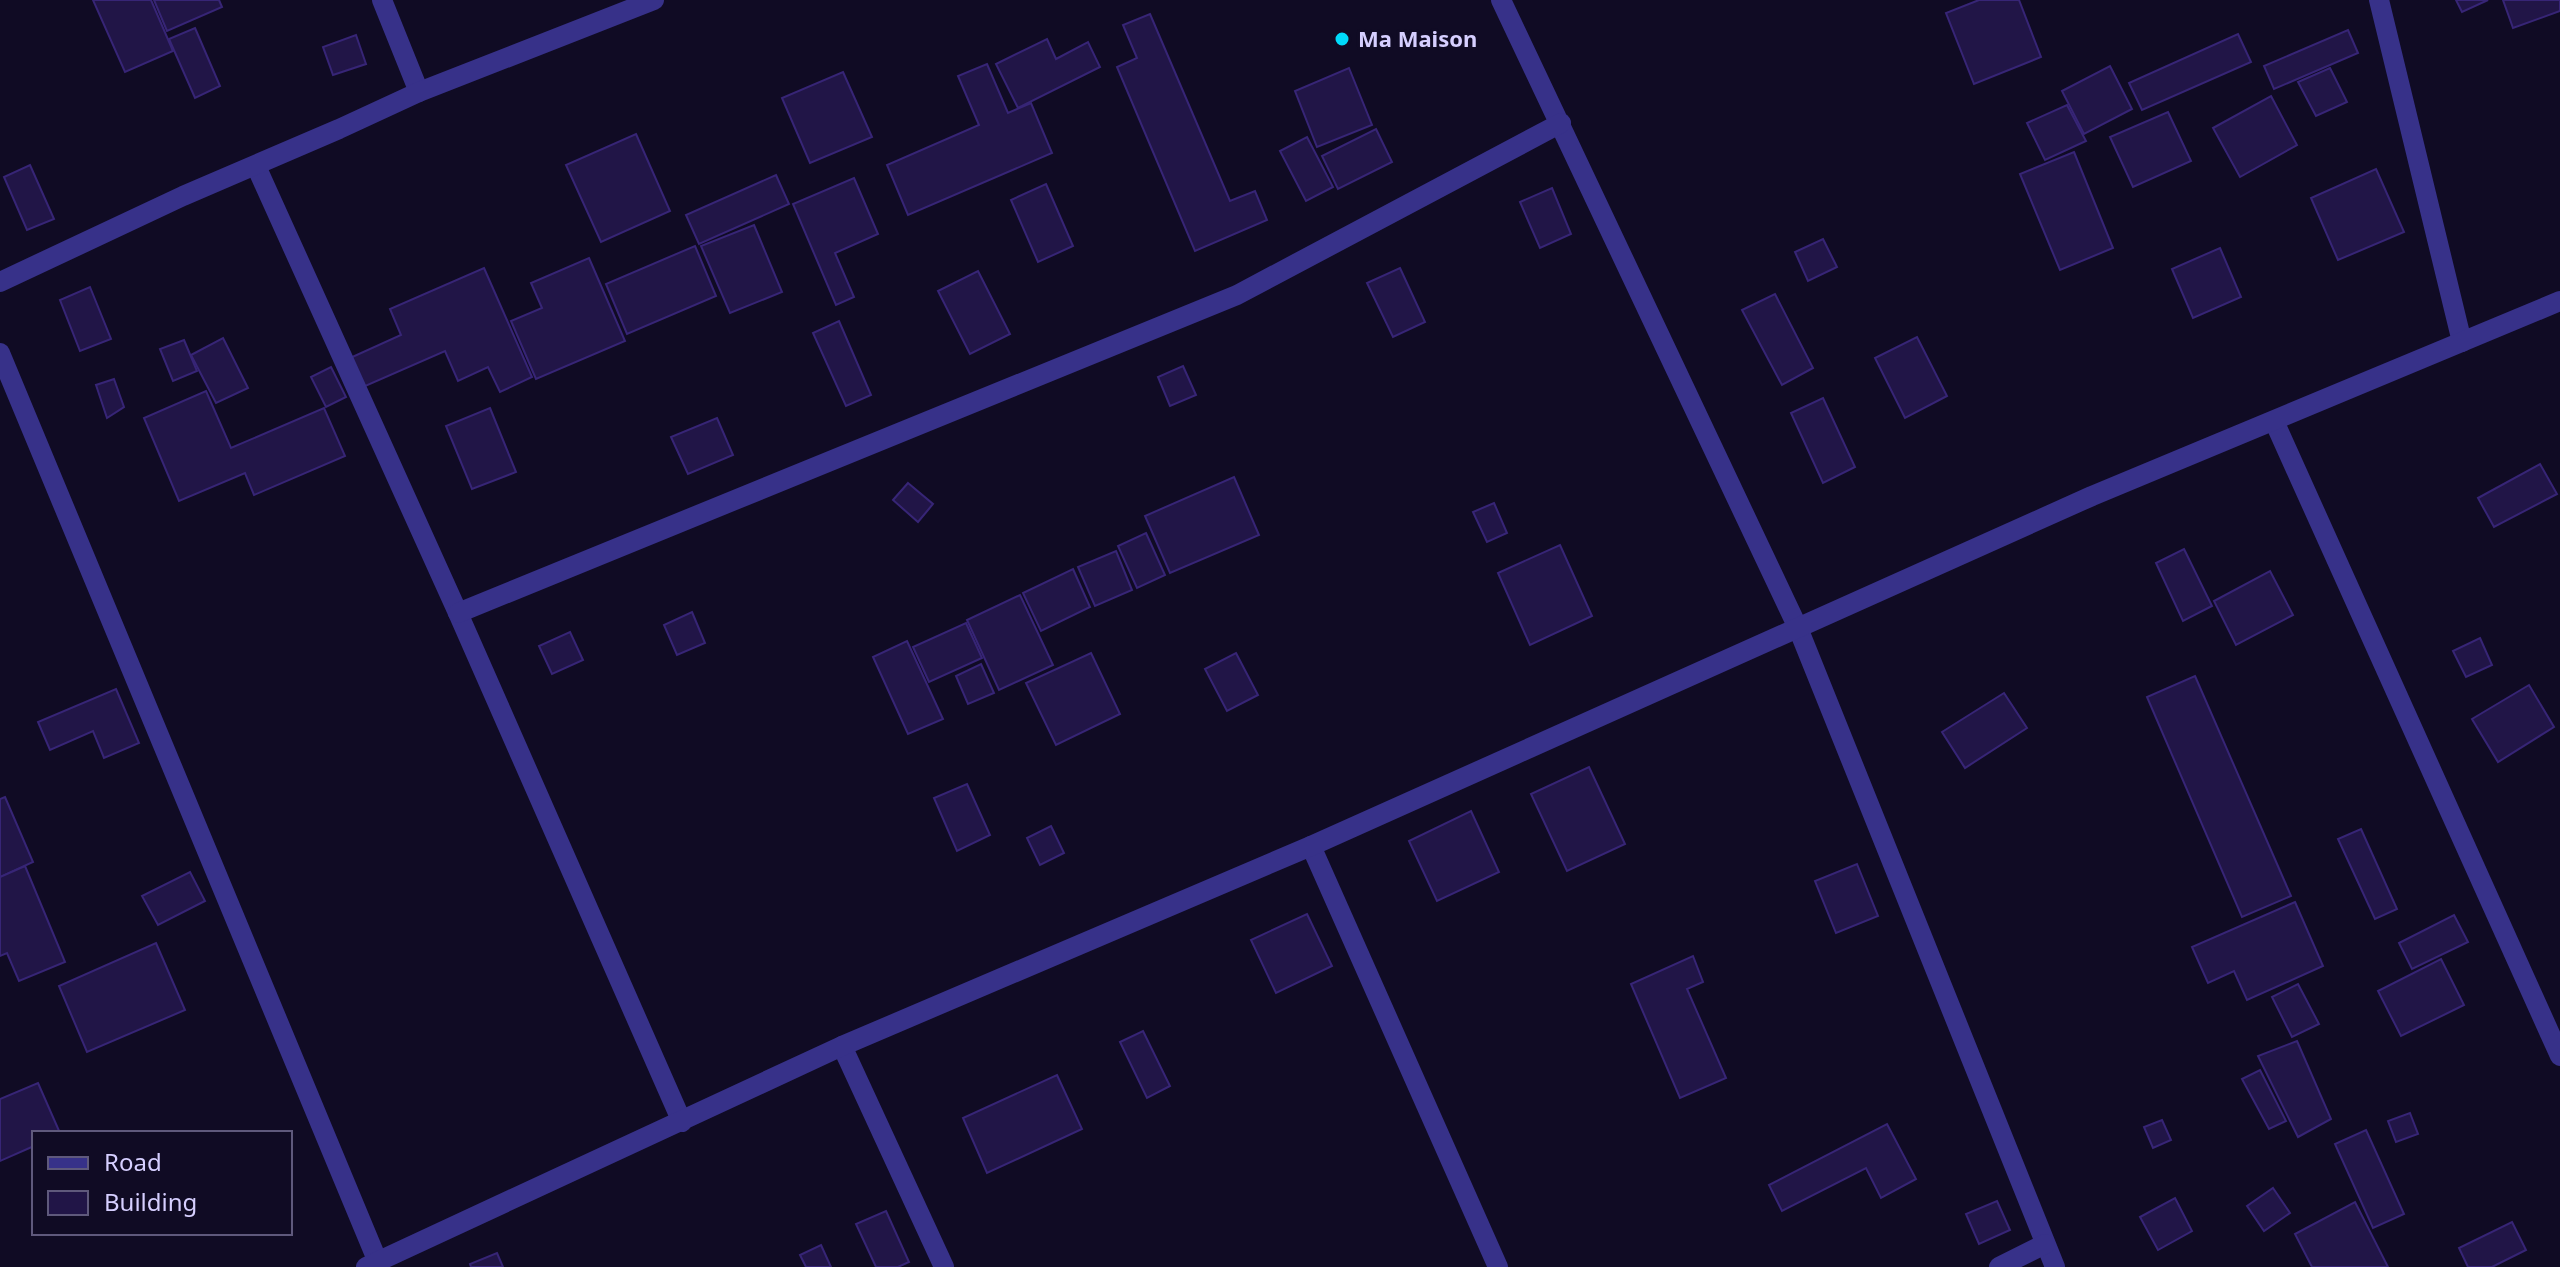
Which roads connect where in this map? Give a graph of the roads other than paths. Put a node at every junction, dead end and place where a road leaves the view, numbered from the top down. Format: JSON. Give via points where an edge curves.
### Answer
{"nodes":[{"id":1,"x":382,"y":0,"type":"edge"},
{"id":2,"x":654,"y":0,"type":"edge"},
{"id":3,"x":1501,"y":0,"type":"edge"},
{"id":4,"x":2379,"y":0,"type":"edge"},
{"id":5,"x":419,"y":92,"type":"junction"},
{"id":6,"x":1561,"y":123,"type":"junction"},
{"id":7,"x":256,"y":166,"type":"junction"},
{"id":8,"x":0,"y":282,"type":"edge"},
{"id":9,"x":2560,"y":301,"type":"edge"},
{"id":10,"x":2462,"y":342,"type":"junction"},
{"id":11,"x":0,"y":353,"type":"edge"},
{"id":12,"x":2274,"y":421,"type":"junction"},
{"id":13,"x":458,"y":613,"type":"junction"},
{"id":14,"x":1798,"y":628,"type":"junction"},
{"id":15,"x":1311,"y":846,"type":"junction"},
{"id":16,"x":842,"y":1046,"type":"junction"},
{"id":17,"x":2560,"y":1056,"type":"edge"},
{"id":18,"x":682,"y":1122,"type":"junction"},
{"id":19,"x":2045,"y":1244,"type":"junction"},
{"id":20,"x":375,"y":1265,"type":"edge"},
{"id":21,"x":944,"y":1267,"type":"edge"},
{"id":22,"x":1498,"y":1267,"type":"edge"},
{"id":23,"x":1999,"y":1267,"type":"edge"},
{"id":24,"x":2055,"y":1267,"type":"edge"}],
"edges":[{"from":1,"to":5,"type":"street"},
{"from":2,"to":5,"type":"street"},
{"from":3,"to":6,"type":"street"},
{"from":4,"to":10,"type":"street"},
{"from":5,"to":7,"type":"street"},
{"from":6,"to":13,"type":"street","via":[[1237,295]]},
{"from":6,"to":14,"type":"street"},
{"from":7,"to":8,"type":"street"},
{"from":7,"to":13,"type":"street"},
{"from":9,"to":10,"type":"street"},
{"from":10,"to":12,"type":"street"},
{"from":11,"to":20,"type":"street"},
{"from":12,"to":14,"type":"street"},
{"from":12,"to":17,"type":"street"},
{"from":13,"to":18,"type":"street"},
{"from":14,"to":15,"type":"street"},
{"from":14,"to":19,"type":"street"},
{"from":15,"to":16,"type":"street"},
{"from":15,"to":22,"type":"street"},
{"from":16,"to":18,"type":"street"},
{"from":16,"to":21,"type":"street"},
{"from":18,"to":20,"type":"street"},
{"from":19,"to":23,"type":"street"},
{"from":19,"to":24,"type":"street"}]}
